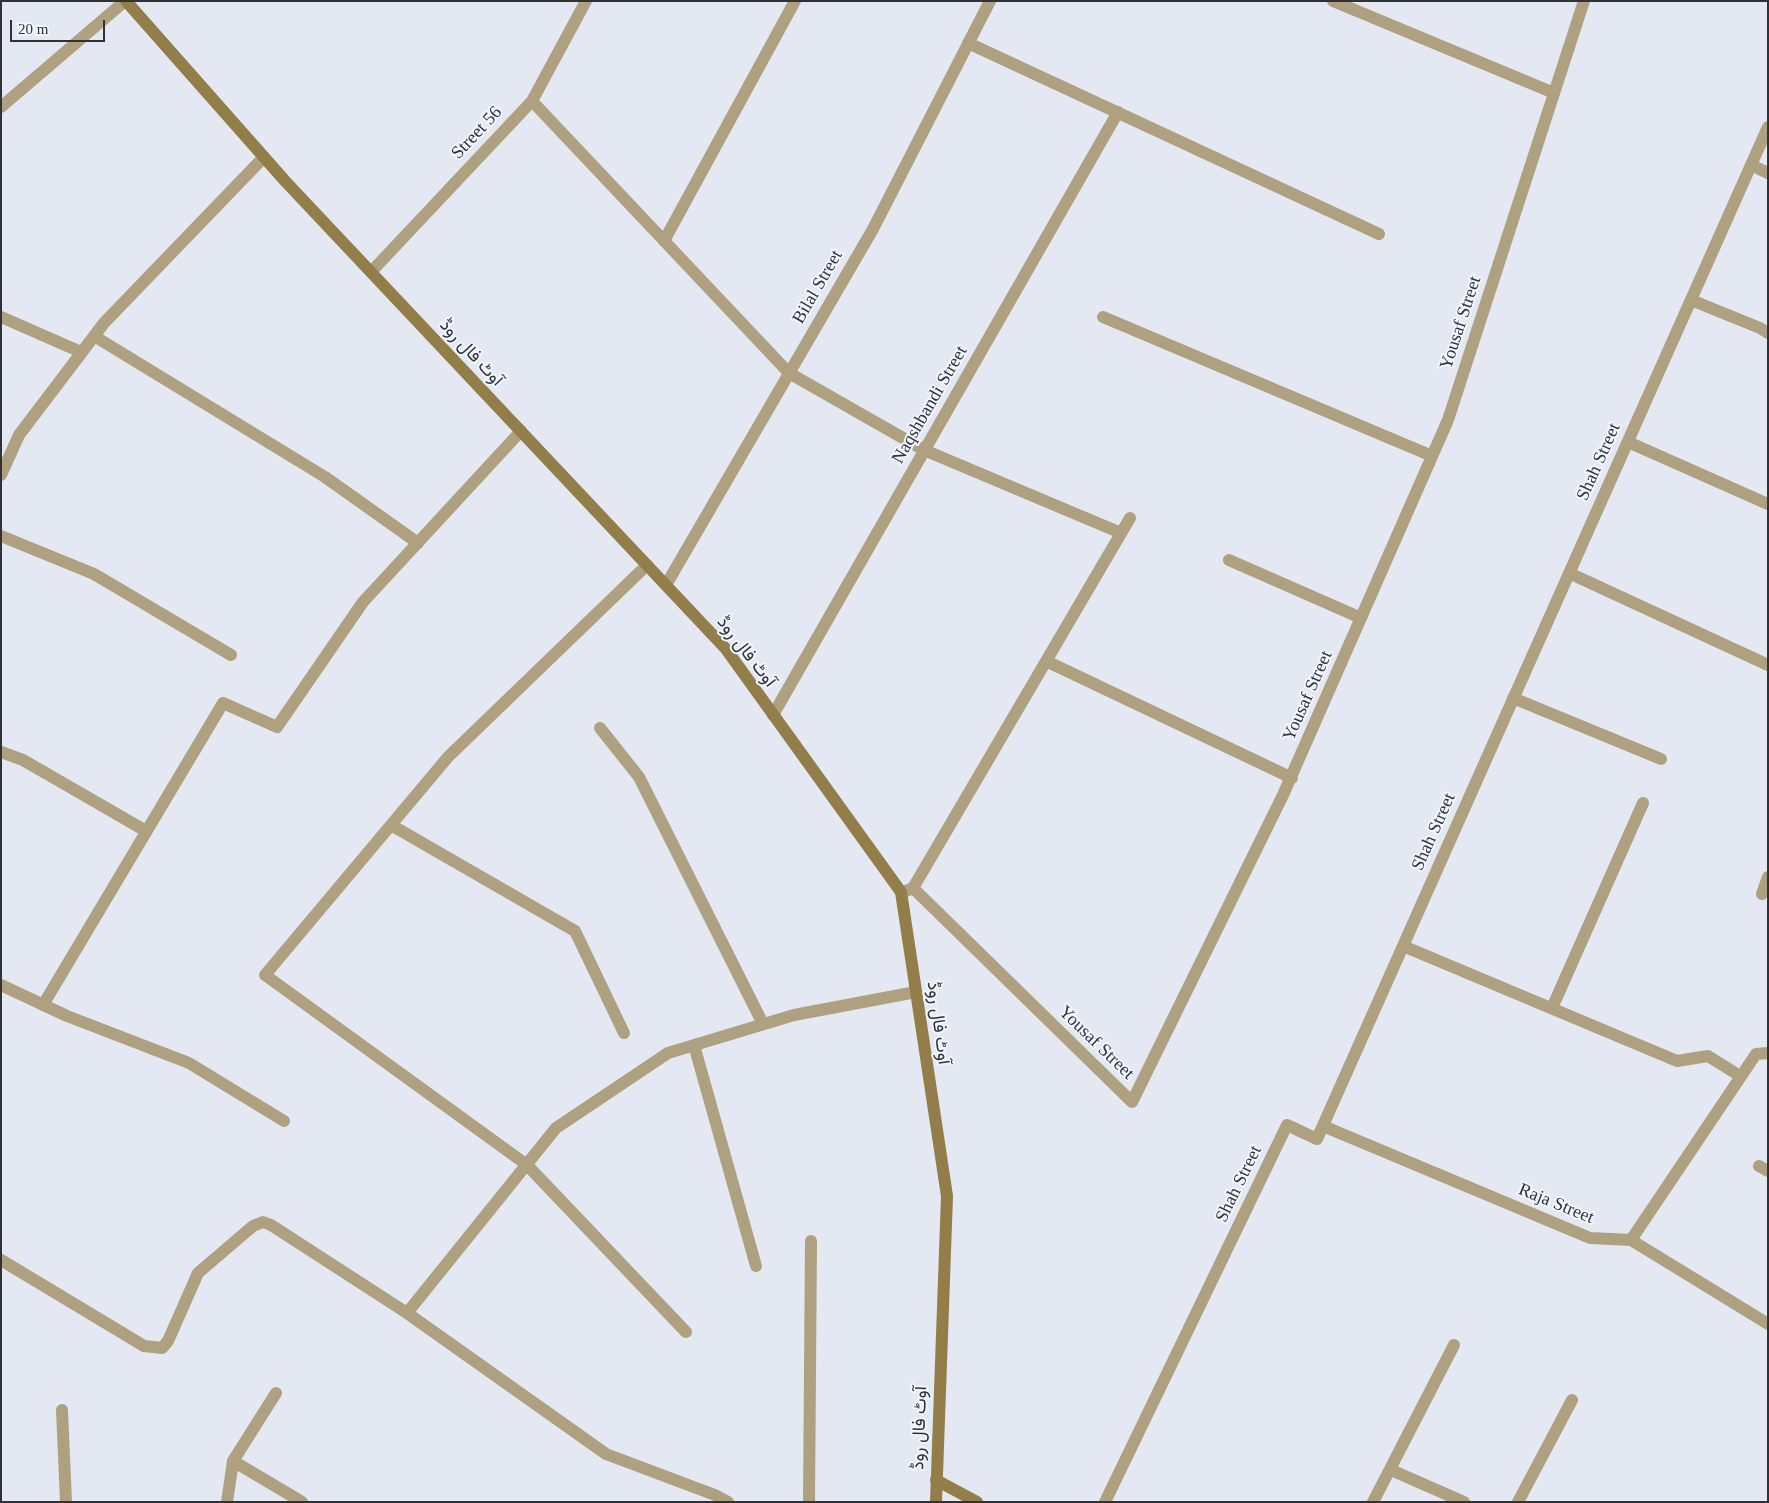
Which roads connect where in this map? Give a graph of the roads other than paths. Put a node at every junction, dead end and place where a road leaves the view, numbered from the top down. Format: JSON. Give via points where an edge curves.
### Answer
{"nodes":[{"id":1,"x":125,"y":1,"type":"edge"},
{"id":2,"x":586,"y":1,"type":"edge"},
{"id":3,"x":795,"y":1,"type":"edge"},
{"id":4,"x":990,"y":1,"type":"edge"},
{"id":5,"x":1333,"y":1,"type":"edge"},
{"id":6,"x":1584,"y":1,"type":"edge"},
{"id":7,"x":968,"y":42,"type":"junction"},
{"id":8,"x":1554,"y":93,"type":"junction"},
{"id":9,"x":532,"y":101,"type":"junction"},
{"id":10,"x":1,"y":107,"type":"edge"},
{"id":11,"x":1118,"y":112,"type":"junction"},
{"id":12,"x":1768,"y":128,"type":"edge"},
{"id":13,"x":264,"y":157,"type":"junction"},
{"id":14,"x":1751,"y":165,"type":"junction"},
{"id":15,"x":1768,"y":173,"type":"edge"},
{"id":16,"x":1379,"y":234,"type":"dead end"},
{"id":17,"x":664,"y":241,"type":"junction"},
{"id":18,"x":371,"y":272,"type":"junction"},
{"id":19,"x":1691,"y":300,"type":"junction"},
{"id":20,"x":1,"y":317,"type":"edge"},
{"id":21,"x":1103,"y":317,"type":"dead end"},
{"id":22,"x":1768,"y":333,"type":"edge"},
{"id":23,"x":94,"y":336,"type":"junction"},
{"id":24,"x":81,"y":352,"type":"junction"},
{"id":25,"x":789,"y":373,"type":"junction"},
{"id":26,"x":521,"y":431,"type":"junction"},
{"id":27,"x":1628,"y":442,"type":"junction"},
{"id":28,"x":924,"y":450,"type":"junction"},
{"id":29,"x":1432,"y":456,"type":"junction"},
{"id":30,"x":1,"y":475,"type":"edge"},
{"id":31,"x":1768,"y":504,"type":"edge"},
{"id":32,"x":1130,"y":518,"type":"dead end"},
{"id":33,"x":1121,"y":533,"type":"junction"},
{"id":34,"x":1,"y":536,"type":"edge"},
{"id":35,"x":418,"y":543,"type":"junction"},
{"id":36,"x":1230,"y":560,"type":"dead end"},
{"id":37,"x":647,"y":565,"type":"junction"},
{"id":38,"x":1570,"y":572,"type":"junction"},
{"id":39,"x":666,"y":585,"type":"junction"},
{"id":40,"x":1361,"y":618,"type":"junction"},
{"id":41,"x":231,"y":655,"type":"dead end"},
{"id":42,"x":1046,"y":661,"type":"junction"},
{"id":43,"x":1768,"y":665,"type":"edge"},
{"id":44,"x":1514,"y":698,"type":"junction"},
{"id":45,"x":773,"y":715,"type":"junction"},
{"id":46,"x":600,"y":728,"type":"dead end"},
{"id":47,"x":1,"y":752,"type":"edge"},
{"id":48,"x":1661,"y":759,"type":"dead end"},
{"id":49,"x":1292,"y":778,"type":"junction"},
{"id":50,"x":1643,"y":803,"type":"dead end"},
{"id":51,"x":390,"y":826,"type":"junction"},
{"id":52,"x":146,"y":832,"type":"junction"},
{"id":53,"x":1768,"y":877,"type":"edge"},
{"id":54,"x":907,"y":890,"type":"junction"},
{"id":55,"x":1762,"y":894,"type":"dead end"},
{"id":56,"x":1403,"y":946,"type":"junction"},
{"id":57,"x":1,"y":985,"type":"edge"},
{"id":58,"x":916,"y":992,"type":"junction"},
{"id":59,"x":43,"y":1005,"type":"junction"},
{"id":60,"x":1552,"y":1008,"type":"junction"},
{"id":61,"x":763,"y":1024,"type":"junction"},
{"id":62,"x":624,"y":1033,"type":"dead end"},
{"id":63,"x":694,"y":1045,"type":"junction"},
{"id":64,"x":1768,"y":1053,"type":"edge"},
{"id":65,"x":1740,"y":1076,"type":"junction"},
{"id":66,"x":284,"y":1121,"type":"dead end"},
{"id":67,"x":1323,"y":1126,"type":"junction"},
{"id":68,"x":526,"y":1165,"type":"junction"},
{"id":69,"x":1631,"y":1240,"type":"junction"},
{"id":70,"x":811,"y":1242,"type":"dead end"},
{"id":71,"x":1,"y":1260,"type":"edge"},
{"id":72,"x":756,"y":1266,"type":"dead end"},
{"id":73,"x":408,"y":1313,"type":"junction"},
{"id":74,"x":1768,"y":1324,"type":"edge"},
{"id":75,"x":686,"y":1332,"type":"dead end"},
{"id":76,"x":1454,"y":1345,"type":"dead end"},
{"id":77,"x":276,"y":1393,"type":"dead end"},
{"id":78,"x":1572,"y":1400,"type":"dead end"},
{"id":79,"x":62,"y":1410,"type":"dead end"},
{"id":80,"x":233,"y":1461,"type":"junction"},
{"id":81,"x":1391,"y":1470,"type":"junction"},
{"id":82,"x":936,"y":1480,"type":"junction"},
{"id":83,"x":66,"y":1502,"type":"edge"},
{"id":84,"x":226,"y":1502,"type":"edge"},
{"id":85,"x":302,"y":1502,"type":"edge"},
{"id":86,"x":728,"y":1502,"type":"edge"},
{"id":87,"x":809,"y":1502,"type":"edge"},
{"id":88,"x":932,"y":1502,"type":"edge"},
{"id":89,"x":936,"y":1502,"type":"edge"},
{"id":90,"x":977,"y":1502,"type":"edge"},
{"id":91,"x":1105,"y":1502,"type":"edge"},
{"id":92,"x":1373,"y":1502,"type":"edge"},
{"id":93,"x":1464,"y":1502,"type":"edge"},
{"id":94,"x":1518,"y":1502,"type":"edge"}],
"edges":[{"from":1,"to":10,"type":"street"},
{"from":1,"to":13,"type":"main road","name":"آوٹ فال روڈ"},
{"from":2,"to":9,"type":"street","name":"Street 56"},
{"from":3,"to":17,"type":"street"},
{"from":4,"to":7,"type":"street","name":"Bilal Street"},
{"from":5,"to":8,"type":"street"},
{"from":6,"to":8,"type":"street","name":"Yousaf Street"},
{"from":7,"to":11,"type":"street"},
{"from":7,"to":25,"type":"street","name":"Bilal Street","via":[[873,229]]},
{"from":8,"to":29,"type":"street","name":"Yousaf Street","via":[[1448,420]]},
{"from":9,"to":17,"type":"street"},
{"from":9,"to":18,"type":"street","name":"Street 56"},
{"from":11,"to":16,"type":"street"},
{"from":11,"to":28,"type":"street","name":"Naqshbandi Street"},
{"from":12,"to":14,"type":"street","name":"Shah Street"},
{"from":13,"to":18,"type":"main road","name":"آوٹ فال روڈ"},
{"from":13,"to":23,"type":"street"},
{"from":14,"to":15,"type":"street"},
{"from":14,"to":19,"type":"street","name":"Shah Street"},
{"from":17,"to":25,"type":"street"},
{"from":18,"to":26,"type":"main road","name":"آوٹ فال روڈ"},
{"from":19,"to":22,"type":"street"},
{"from":19,"to":27,"type":"street","name":"Shah Street"},
{"from":20,"to":24,"type":"street"},
{"from":21,"to":29,"type":"street"},
{"from":23,"to":24,"type":"street"},
{"from":23,"to":35,"type":"street","via":[[325,477]]},
{"from":24,"to":30,"type":"street","via":[[20,435]]},
{"from":25,"to":28,"type":"street"},
{"from":25,"to":39,"type":"street","name":"Bilal Street"},
{"from":26,"to":35,"type":"street"},
{"from":26,"to":37,"type":"main road","name":"آوٹ فال روڈ"},
{"from":27,"to":31,"type":"street"},
{"from":27,"to":38,"type":"street","name":"Shah Street"},
{"from":28,"to":33,"type":"street"},
{"from":28,"to":45,"type":"street","name":"Naqshbandi Street"},
{"from":29,"to":40,"type":"street","name":"Yousaf Street"},
{"from":32,"to":33,"type":"street"},
{"from":33,"to":42,"type":"street"},
{"from":34,"to":41,"type":"street","via":[[94,574]]},
{"from":35,"to":52,"type":"street","via":[[363,602],[277,727],[223,703]]},
{"from":36,"to":40,"type":"street"},
{"from":37,"to":39,"type":"main road","name":"آوٹ فال روڈ"},
{"from":37,"to":51,"type":"street","via":[[448,757]]},
{"from":38,"to":43,"type":"street"},
{"from":38,"to":44,"type":"street","name":"Shah Street"},
{"from":39,"to":45,"type":"main road","name":"آوٹ فال روڈ","via":[[726,649]]},
{"from":40,"to":49,"type":"street","name":"Yousaf Street"},
{"from":42,"to":49,"type":"street"},
{"from":42,"to":54,"type":"street"},
{"from":44,"to":48,"type":"street"},
{"from":44,"to":56,"type":"street","name":"Shah Street"},
{"from":45,"to":54,"type":"main road","name":"آوٹ فال روڈ"},
{"from":46,"to":61,"type":"street","via":[[639,777]]},
{"from":47,"to":52,"type":"street","via":[[23,760]]},
{"from":49,"to":54,"type":"street","name":"Yousaf Street","via":[[1132,1102]]},
{"from":50,"to":60,"type":"street"},
{"from":51,"to":62,"type":"street","via":[[575,931]]},
{"from":51,"to":68,"type":"street","via":[[265,975]]},
{"from":52,"to":59,"type":"street"},
{"from":53,"to":55,"type":"street"},
{"from":54,"to":58,"type":"main road","name":"آوٹ فال روڈ"},
{"from":56,"to":60,"type":"street"},
{"from":56,"to":67,"type":"street","name":"Shah Street"},
{"from":57,"to":59,"type":"street"},
{"from":58,"to":61,"type":"street"},
{"from":58,"to":82,"type":"main road","name":"آوٹ فال روڈ","via":[[946,1196]]},
{"from":59,"to":66,"type":"street","via":[[189,1064]]},
{"from":60,"to":65,"type":"street","via":[[1677,1061],[1708,1056]]},
{"from":61,"to":63,"type":"street"},
{"from":63,"to":68,"type":"street","via":[[668,1053],[556,1128]]},
{"from":63,"to":72,"type":"street"},
{"from":64,"to":65,"type":"street","via":[[1756,1054]]},
{"from":65,"to":69,"type":"street"},
{"from":67,"to":69,"type":"street","name":"Raja Street","via":[[1590,1238]]},
{"from":67,"to":91,"type":"street","name":"Shah Street","via":[[1316,1139],[1287,1125]]},
{"from":68,"to":73,"type":"street"},
{"from":68,"to":75,"type":"street"},
{"from":69,"to":74,"type":"street","name":"Raja Street"},
{"from":70,"to":87,"type":"street"},
{"from":71,"to":73,"type":"street","via":[[144,1346],[162,1348],[198,1274],[253,1226],[263,1222]]},
{"from":73,"to":86,"type":"street","via":[[606,1454]]},
{"from":76,"to":81,"type":"street"},
{"from":77,"to":80,"type":"street"},
{"from":78,"to":94,"type":"street"},
{"from":79,"to":83,"type":"street"},
{"from":80,"to":84,"type":"street"},
{"from":80,"to":85,"type":"street"},
{"from":81,"to":92,"type":"street"},
{"from":81,"to":93,"type":"street"},
{"from":82,"to":88,"type":"street"},
{"from":82,"to":89,"type":"main road","name":"آوٹ فال روڈ"},
{"from":82,"to":90,"type":"main road"}]}
